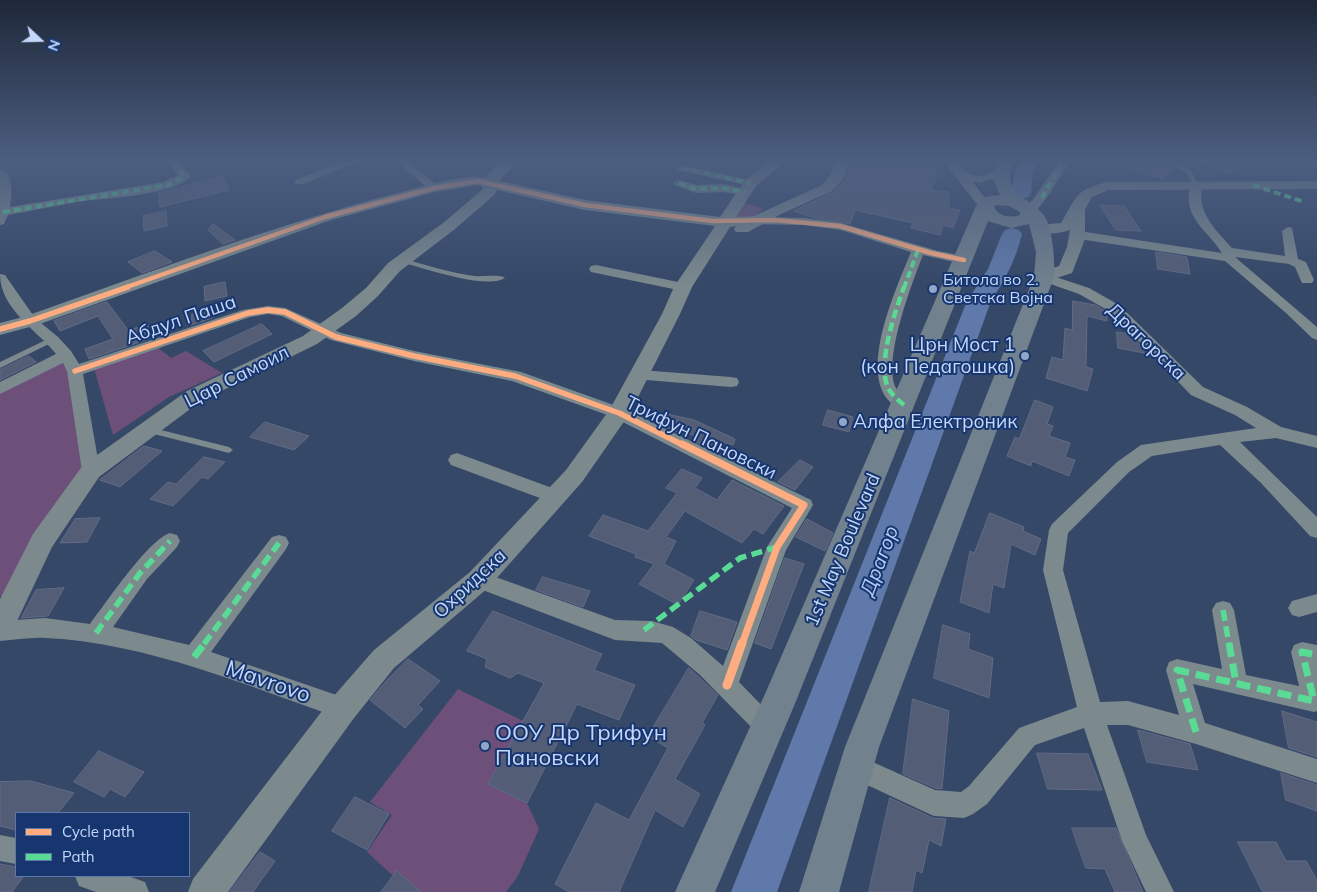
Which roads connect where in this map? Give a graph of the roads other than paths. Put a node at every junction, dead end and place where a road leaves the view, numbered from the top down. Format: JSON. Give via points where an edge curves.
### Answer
{"nodes":[{"id":1,"x":5,"y":203,"type":"edge"},
{"id":2,"x":62,"y":203,"type":"edge"},
{"id":3,"x":379,"y":203,"type":"edge"},
{"id":4,"x":476,"y":203,"type":"edge"},
{"id":5,"x":571,"y":203,"type":"edge"},
{"id":6,"x":738,"y":203,"type":"edge"},
{"id":7,"x":795,"y":203,"type":"edge"},
{"id":8,"x":983,"y":203,"type":"edge"},
{"id":9,"x":990,"y":203,"type":"edge"},
{"id":10,"x":1006,"y":203,"type":"edge"},
{"id":11,"x":1024,"y":203,"type":"edge"},
{"id":12,"x":1038,"y":203,"type":"edge"},
{"id":13,"x":1081,"y":203,"type":"edge"},
{"id":14,"x":1195,"y":203,"type":"edge"},
{"id":15,"x":985,"y":205,"type":"junction"},
{"id":16,"x":1077,"y":207,"type":"junction"},
{"id":17,"x":1034,"y":210,"type":"junction"},
{"id":18,"x":1,"y":216,"type":"edge"},
{"id":19,"x":754,"y":221,"type":"junction"},
{"id":20,"x":1007,"y":221,"type":"junction"},
{"id":21,"x":725,"y":222,"type":"junction"},
{"id":22,"x":1288,"y":231,"type":"dead end"},
{"id":23,"x":1078,"y":235,"type":"junction"},
{"id":24,"x":918,"y":250,"type":"junction"},
{"id":25,"x":704,"y":254,"type":"junction"},
{"id":26,"x":1229,"y":255,"type":"junction"},
{"id":27,"x":964,"y":260,"type":"junction"},
{"id":28,"x":403,"y":261,"type":"junction"},
{"id":29,"x":1292,"y":261,"type":"junction"},
{"id":30,"x":596,"y":269,"type":"dead end"},
{"id":31,"x":1044,"y":277,"type":"junction"},
{"id":32,"x":0,"y":278,"type":"edge"},
{"id":33,"x":502,"y":278,"type":"dead end"},
{"id":34,"x":1307,"y":280,"type":"dead end"},
{"id":35,"x":683,"y":287,"type":"junction"},
{"id":36,"x":30,"y":321,"type":"junction"},
{"id":37,"x":0,"y":329,"type":"edge"},
{"id":38,"x":324,"y":330,"type":"junction"},
{"id":39,"x":1317,"y":335,"type":"edge"},
{"id":40,"x":53,"y":340,"type":"junction"},
{"id":41,"x":66,"y":355,"type":"junction"},
{"id":42,"x":0,"y":365,"type":"edge"},
{"id":43,"x":76,"y":371,"type":"junction"},
{"id":44,"x":640,"y":375,"type":"junction"},
{"id":45,"x":731,"y":382,"type":"dead end"},
{"id":46,"x":0,"y":389,"type":"edge"},
{"id":47,"x":904,"y":405,"type":"junction"},
{"id":48,"x":619,"y":413,"type":"junction"},
{"id":49,"x":146,"y":430,"type":"junction"},
{"id":50,"x":1276,"y":432,"type":"junction"},
{"id":51,"x":1224,"y":438,"type":"junction"},
{"id":52,"x":1317,"y":442,"type":"edge"},
{"id":53,"x":229,"y":450,"type":"dead end"},
{"id":54,"x":457,"y":460,"type":"dead end"},
{"id":55,"x":91,"y":471,"type":"junction"},
{"id":56,"x":556,"y":497,"type":"junction"},
{"id":57,"x":1317,"y":530,"type":"edge"},
{"id":58,"x":170,"y":541,"type":"dead end"},
{"id":59,"x":279,"y":543,"type":"dead end"},
{"id":60,"x":480,"y":580,"type":"junction"},
{"id":61,"x":8,"y":596,"type":"edge"},
{"id":62,"x":1223,"y":610,"type":"dead end"},
{"id":63,"x":0,"y":626,"type":"edge"},
{"id":64,"x":0,"y":631,"type":"edge"},
{"id":65,"x":96,"y":633,"type":"junction"},
{"id":66,"x":1317,"y":655,"type":"edge"},
{"id":67,"x":194,"y":657,"type":"junction"},
{"id":68,"x":1236,"y":683,"type":"junction"},
{"id":69,"x":726,"y":685,"type":"junction"},
{"id":70,"x":343,"y":708,"type":"junction"},
{"id":71,"x":1091,"y":714,"type":"junction"},
{"id":72,"x":768,"y":728,"type":"junction"},
{"id":73,"x":1196,"y":732,"type":"junction"},
{"id":74,"x":857,"y":767,"type":"junction"},
{"id":75,"x":1317,"y":771,"type":"edge"},
{"id":76,"x":0,"y":848,"type":"edge"},
{"id":77,"x":15,"y":851,"type":"edge"},
{"id":78,"x":91,"y":877,"type":"edge"},
{"id":79,"x":135,"y":892,"type":"edge"},
{"id":80,"x":206,"y":892,"type":"edge"},
{"id":81,"x":695,"y":892,"type":"edge"},
{"id":82,"x":819,"y":892,"type":"edge"},
{"id":83,"x":1160,"y":892,"type":"edge"}],
"edges":[{"from":1,"to":18,"type":"street"},
{"from":2,"to":18,"type":"street"},
{"from":3,"to":36,"type":"street","via":[[325,217]]},
{"from":4,"to":28,"type":"street","name":"Цар Самоил"},
{"from":5,"to":21,"type":"street"},
{"from":6,"to":21,"type":"street","name":"Охридска"},
{"from":7,"to":19,"type":"street","name":"Охридска"},
{"from":8,"to":15,"type":"street"},
{"from":9,"to":15,"type":"main road"},
{"from":10,"to":17,"type":"main road"},
{"from":11,"to":17,"type":"main road"},
{"from":12,"to":17,"type":"street"},
{"from":13,"to":16,"type":"street"},
{"from":14,"to":26,"type":"street","via":[[1198,216]]},
{"from":15,"to":20,"type":"main road","via":[[988,214]]},
{"from":15,"to":27,"type":"main road","name":"1st May Boulevard"},
{"from":16,"to":17,"type":"street","via":[[1067,226],[1057,229]]},
{"from":16,"to":23,"type":"street"},
{"from":17,"to":20,"type":"main road","via":[[1025,220]]},
{"from":17,"to":31,"type":"main road","via":[[1046,250]]},
{"from":19,"to":21,"type":"street"},
{"from":19,"to":24,"type":"street","via":[[840,226]]},
{"from":19,"to":25,"type":"street","name":"Охридска"},
{"from":20,"to":31,"type":"main road","via":[[1033,238],[1038,265]]},
{"from":21,"to":25,"type":"street","name":"Охридска"},
{"from":22,"to":29,"type":"street"},
{"from":23,"to":26,"type":"street"},
{"from":23,"to":31,"type":"street","via":[[1066,269]]},
{"from":24,"to":27,"type":"street"},
{"from":24,"to":47,"type":"street","via":[[899,301],[888,350],[887,383]]},
{"from":25,"to":35,"type":"street","name":"Охридска"},
{"from":26,"to":29,"type":"street"},
{"from":26,"to":39,"type":"street"},
{"from":27,"to":47,"type":"main road","name":"1st May Boulevard"},
{"from":28,"to":33,"type":"lane","via":[[472,278]]},
{"from":28,"to":38,"type":"street","name":"Цар Самоил","via":[[372,292]]},
{"from":29,"to":34,"type":"street","via":[[1301,265]]},
{"from":30,"to":35,"type":"street"},
{"from":31,"to":50,"type":"street","name":"Драгорска","via":[[1084,291],[1114,308],[1197,391],[1241,411]]},
{"from":31,"to":74,"type":"main road"},
{"from":32,"to":36,"type":"street"},
{"from":35,"to":44,"type":"street","name":"Охридска"},
{"from":36,"to":37,"type":"street"},
{"from":36,"to":40,"type":"street"},
{"from":38,"to":43,"type":"street","name":"Абдул Паша","via":[[285,312],[248,313]]},
{"from":38,"to":48,"type":"street","name":"Трифун Пановски","via":[[414,356],[515,376]]},
{"from":38,"to":49,"type":"street","name":"Цар Самоил","via":[[310,340],[194,396]]},
{"from":40,"to":41,"type":"street"},
{"from":40,"to":42,"type":"lane"},
{"from":41,"to":43,"type":"street"},
{"from":41,"to":46,"type":"street"},
{"from":43,"to":55,"type":"street"},
{"from":44,"to":45,"type":"street"},
{"from":44,"to":48,"type":"street","name":"Охридска"},
{"from":47,"to":72,"type":"main road","name":"1st May Boulevard"},
{"from":48,"to":56,"type":"street","name":"Охридска"},
{"from":48,"to":69,"type":"street","name":"Трифун Пановски","via":[[804,506],[777,547]]},
{"from":49,"to":53,"type":"lane"},
{"from":49,"to":55,"type":"street","name":"Цар Самоил"},
{"from":50,"to":51,"type":"street"},
{"from":50,"to":52,"type":"street"},
{"from":51,"to":57,"type":"street"},
{"from":51,"to":71,"type":"street","via":[[1147,450],[1123,467],[1059,530],[1053,570]]},
{"from":54,"to":56,"type":"street"},
{"from":55,"to":61,"type":"street","name":"Цар Самоил"},
{"from":56,"to":60,"type":"street","name":"Охридска"},
{"from":58,"to":65,"type":"street","via":[[140,573]]},
{"from":59,"to":67,"type":"street"},
{"from":60,"to":69,"type":"street","via":[[615,630],[644,630],[675,638]]},
{"from":60,"to":70,"type":"street","name":"Охридска","via":[[384,659]]},
{"from":61,"to":63,"type":"street","name":"Цар Самоил"},
{"from":62,"to":68,"type":"street"},
{"from":64,"to":65,"type":"street","name":"Mavrovo","via":[[45,628]]},
{"from":65,"to":67,"type":"street","name":"Mavrovo"},
{"from":66,"to":68,"type":"street","via":[[1302,652],[1314,701]]},
{"from":67,"to":70,"type":"street","name":"Mavrovo"},
{"from":68,"to":73,"type":"street","via":[[1176,670]]},
{"from":69,"to":72,"type":"street"},
{"from":70,"to":80,"type":"street","name":"Охридска"},
{"from":71,"to":73,"type":"street","via":[[1128,713]]},
{"from":71,"to":74,"type":"street","via":[[1027,736],[978,795],[964,806],[934,803]]},
{"from":71,"to":83,"type":"street","via":[[1135,841]]},
{"from":72,"to":81,"type":"main road","name":"1st May Boulevard"},
{"from":73,"to":75,"type":"street"},
{"from":74,"to":82,"type":"main road"},
{"from":76,"to":77,"type":"street"},
{"from":78,"to":79,"type":"street"}]}
